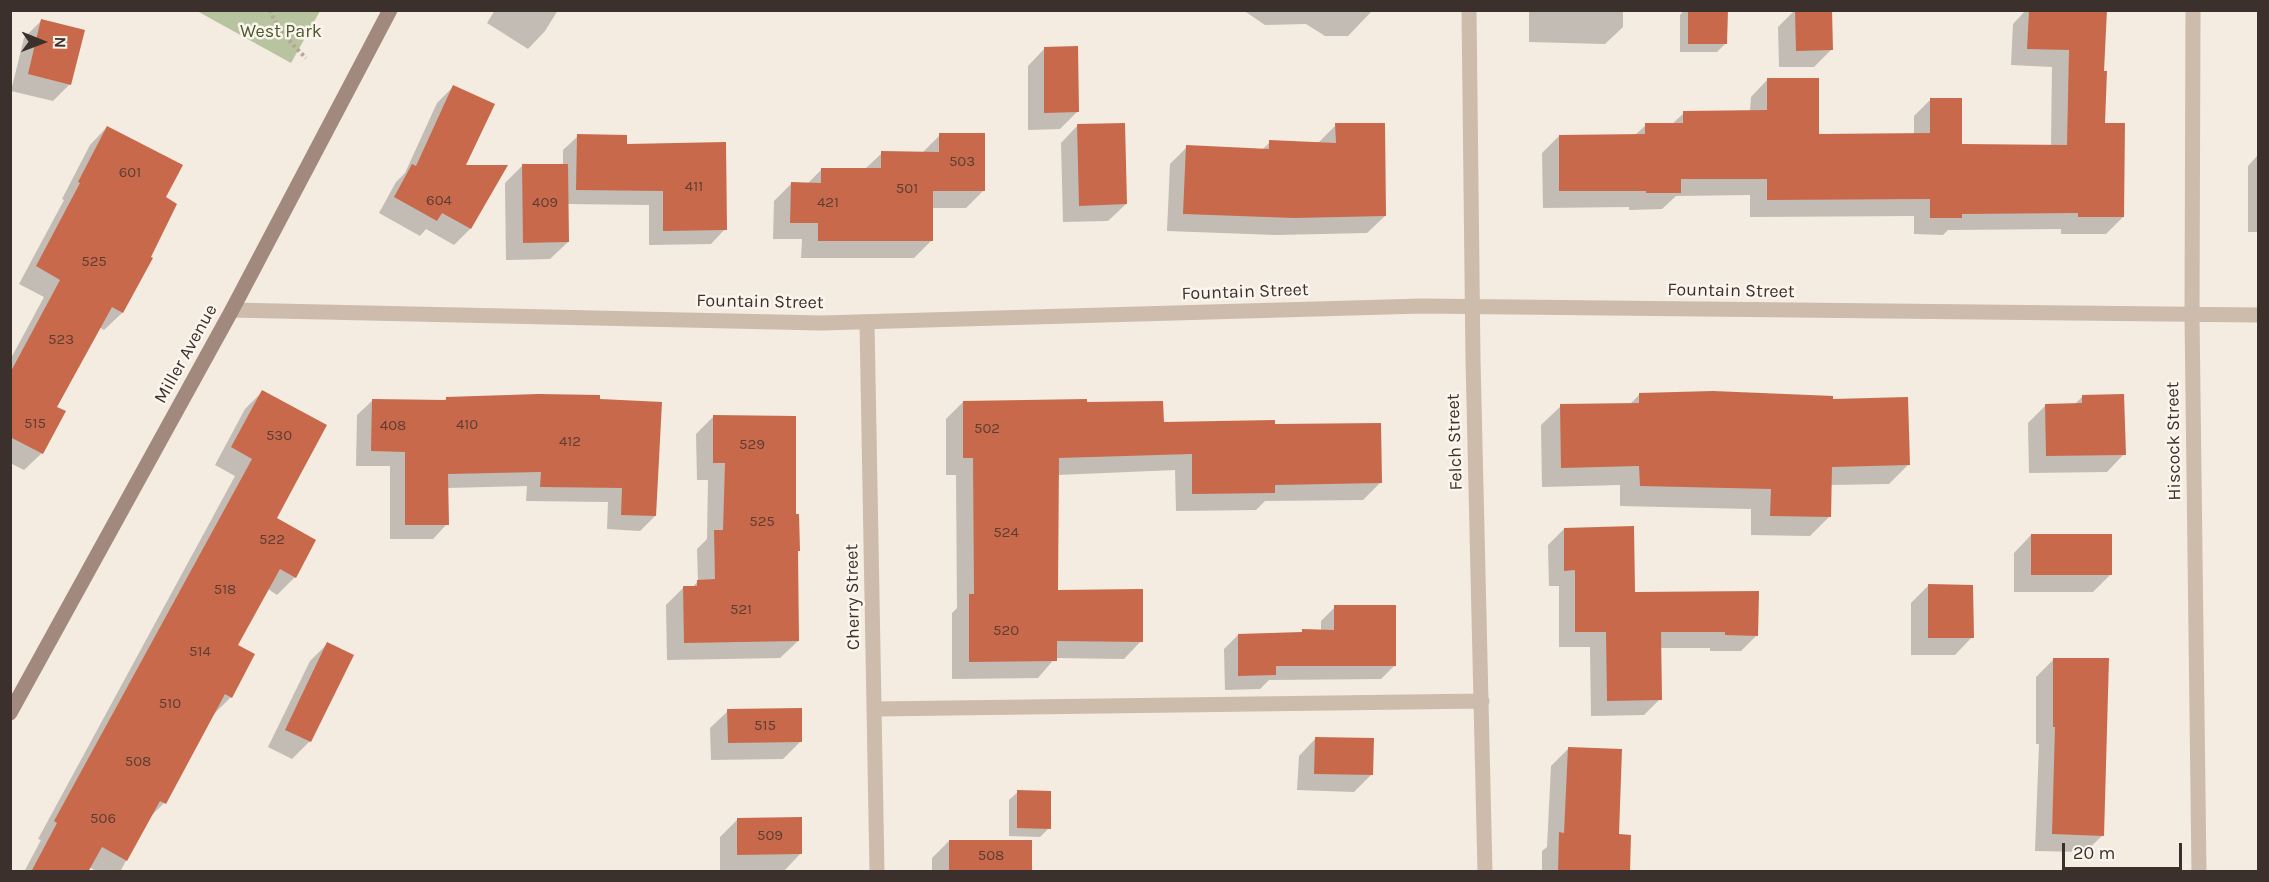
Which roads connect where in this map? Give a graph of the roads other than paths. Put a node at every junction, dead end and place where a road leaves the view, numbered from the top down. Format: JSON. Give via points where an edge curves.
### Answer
{"nodes":[{"id":1,"x":390,"y":10,"type":"edge"},
{"id":2,"x":1469,"y":10,"type":"edge"},
{"id":3,"x":2193,"y":10,"type":"edge"},
{"id":4,"x":1473,"y":306,"type":"junction"},
{"id":5,"x":232,"y":310,"type":"junction"},
{"id":6,"x":2192,"y":315,"type":"junction"},
{"id":7,"x":2259,"y":315,"type":"edge"},
{"id":8,"x":867,"y":321,"type":"junction"},
{"id":9,"x":1482,"y":701,"type":"junction"},
{"id":10,"x":875,"y":709,"type":"junction"},
{"id":11,"x":10,"y":713,"type":"edge"},
{"id":12,"x":877,"y":872,"type":"edge"},
{"id":13,"x":1485,"y":872,"type":"edge"},
{"id":14,"x":2199,"y":872,"type":"edge"}],
"edges":[{"from":1,"to":5,"type":"main road","name":"Miller Avenue"},
{"from":2,"to":4,"type":"street","name":"Felch Street"},
{"from":3,"to":6,"type":"street","name":"Hiscock Street"},
{"from":4,"to":6,"type":"street","name":"Fountain Street"},
{"from":4,"to":8,"type":"street","name":"Fountain Street"},
{"from":4,"to":9,"type":"street","name":"Felch Street"},
{"from":5,"to":8,"type":"street","name":"Fountain Street"},
{"from":5,"to":11,"type":"main road","name":"Miller Avenue"},
{"from":6,"to":7,"type":"street","name":"Fountain Street"},
{"from":6,"to":14,"type":"street","name":"Hiscock Street"},
{"from":8,"to":10,"type":"street","name":"Cherry Street"},
{"from":9,"to":10,"type":"street"},
{"from":9,"to":13,"type":"street","name":"Felch Street"},
{"from":10,"to":12,"type":"street","name":"Cherry Street"}]}
